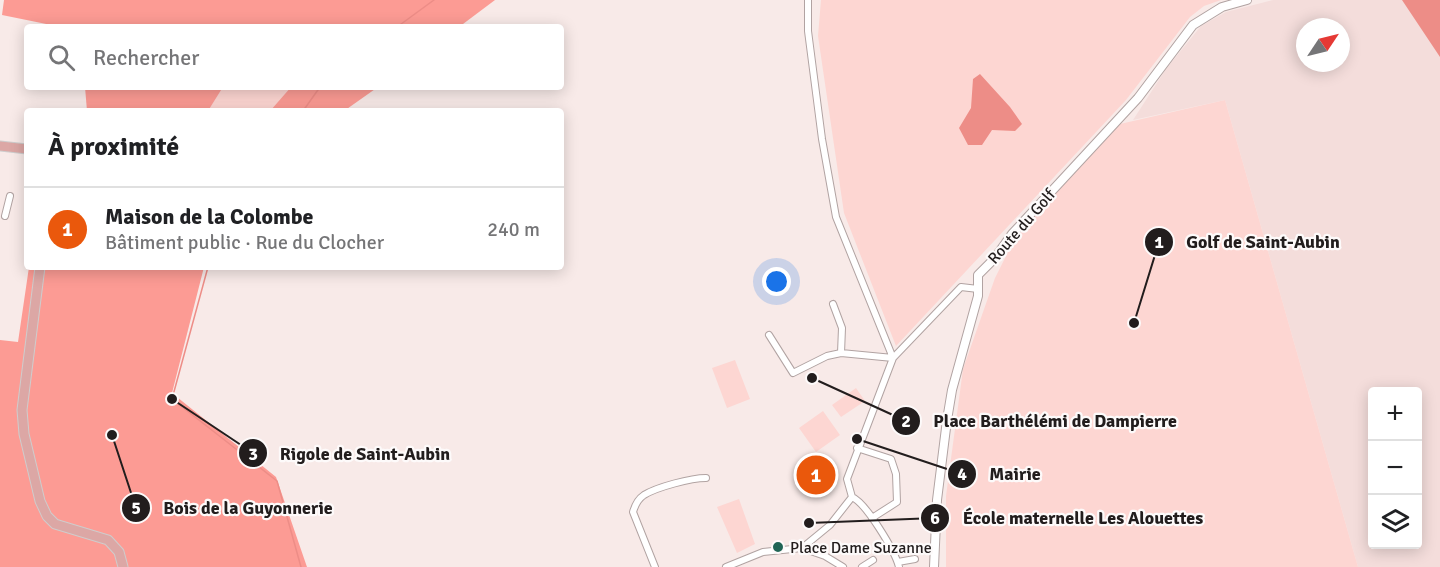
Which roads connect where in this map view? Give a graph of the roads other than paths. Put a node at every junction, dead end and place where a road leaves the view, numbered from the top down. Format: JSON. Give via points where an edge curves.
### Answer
{"nodes":[{"id":1,"x":808,"y":0,"type":"edge"},
{"id":2,"x":1247,"y":0,"type":"edge"},
{"id":3,"x":0,"y":146,"type":"edge"},
{"id":4,"x":24,"y":149,"type":"edge"},
{"id":5,"x":10,"y":196,"type":"dead end"},
{"id":6,"x":3,"y":207,"type":"edge"},
{"id":7,"x":5,"y":216,"type":"dead end"},
{"id":8,"x":40,"y":270,"type":"edge"},
{"id":9,"x":978,"y":288,"type":"junction"},
{"id":10,"x":833,"y":304,"type":"dead end"},
{"id":11,"x":769,"y":335,"type":"dead end"},
{"id":12,"x":841,"y":353,"type":"junction"},
{"id":13,"x":893,"y":358,"type":"junction"},
{"id":14,"x":857,"y":448,"type":"junction"},
{"id":15,"x":706,"y":478,"type":"dead end"},
{"id":16,"x":852,"y":497,"type":"junction"},
{"id":17,"x":872,"y":518,"type":"junction"},
{"id":18,"x":801,"y":548,"type":"junction"},
{"id":19,"x":915,"y":559,"type":"dead end"},
{"id":20,"x":873,"y":560,"type":"dead end"},
{"id":21,"x":899,"y":565,"type":"edge"},
{"id":22,"x":123,"y":567,"type":"edge"},
{"id":23,"x":655,"y":567,"type":"edge"},
{"id":24,"x":726,"y":567,"type":"edge"},
{"id":25,"x":843,"y":567,"type":"edge"},
{"id":26,"x":862,"y":567,"type":"edge"},
{"id":27,"x":934,"y":567,"type":"edge"}],
"edges":[{"from":1,"to":13,"type":"street","via":[[808,31],[836,217]]},
{"from":2,"to":9,"type":"street","name":"Route du Golf","via":[[1222,7],[1193,25],[1138,98],[982,269]]},
{"from":3,"to":4,"type":"main road"},
{"from":5,"to":6,"type":"street"},
{"from":6,"to":7,"type":"street"},
{"from":8,"to":22,"type":"main road","via":[[22,410],[40,501],[56,524],[108,540],[119,552]]},
{"from":9,"to":13,"type":"street","via":[[961,287]]},
{"from":9,"to":27,"type":"street","name":"Route du Golf","via":[[950,400],[937,500]]},
{"from":10,"to":12,"type":"street","via":[[842,328]]},
{"from":11,"to":12,"type":"street","via":[[793,373]]},
{"from":12,"to":13,"type":"street"},
{"from":13,"to":14,"type":"street"},
{"from":14,"to":16,"type":"street","via":[[847,479]]},
{"from":14,"to":17,"type":"street","via":[[891,459],[896,474],[897,502]]},
{"from":15,"to":23,"type":"street","via":[[694,478],[644,495],[636,503],[633,512]]},
{"from":16,"to":17,"type":"street"},
{"from":16,"to":18,"type":"street","via":[[830,525]]},
{"from":17,"to":21,"type":"street"},
{"from":18,"to":24,"type":"street","via":[[763,552]]},
{"from":18,"to":25,"type":"street"},
{"from":19,"to":21,"type":"street"},
{"from":20,"to":26,"type":"street"}]}
